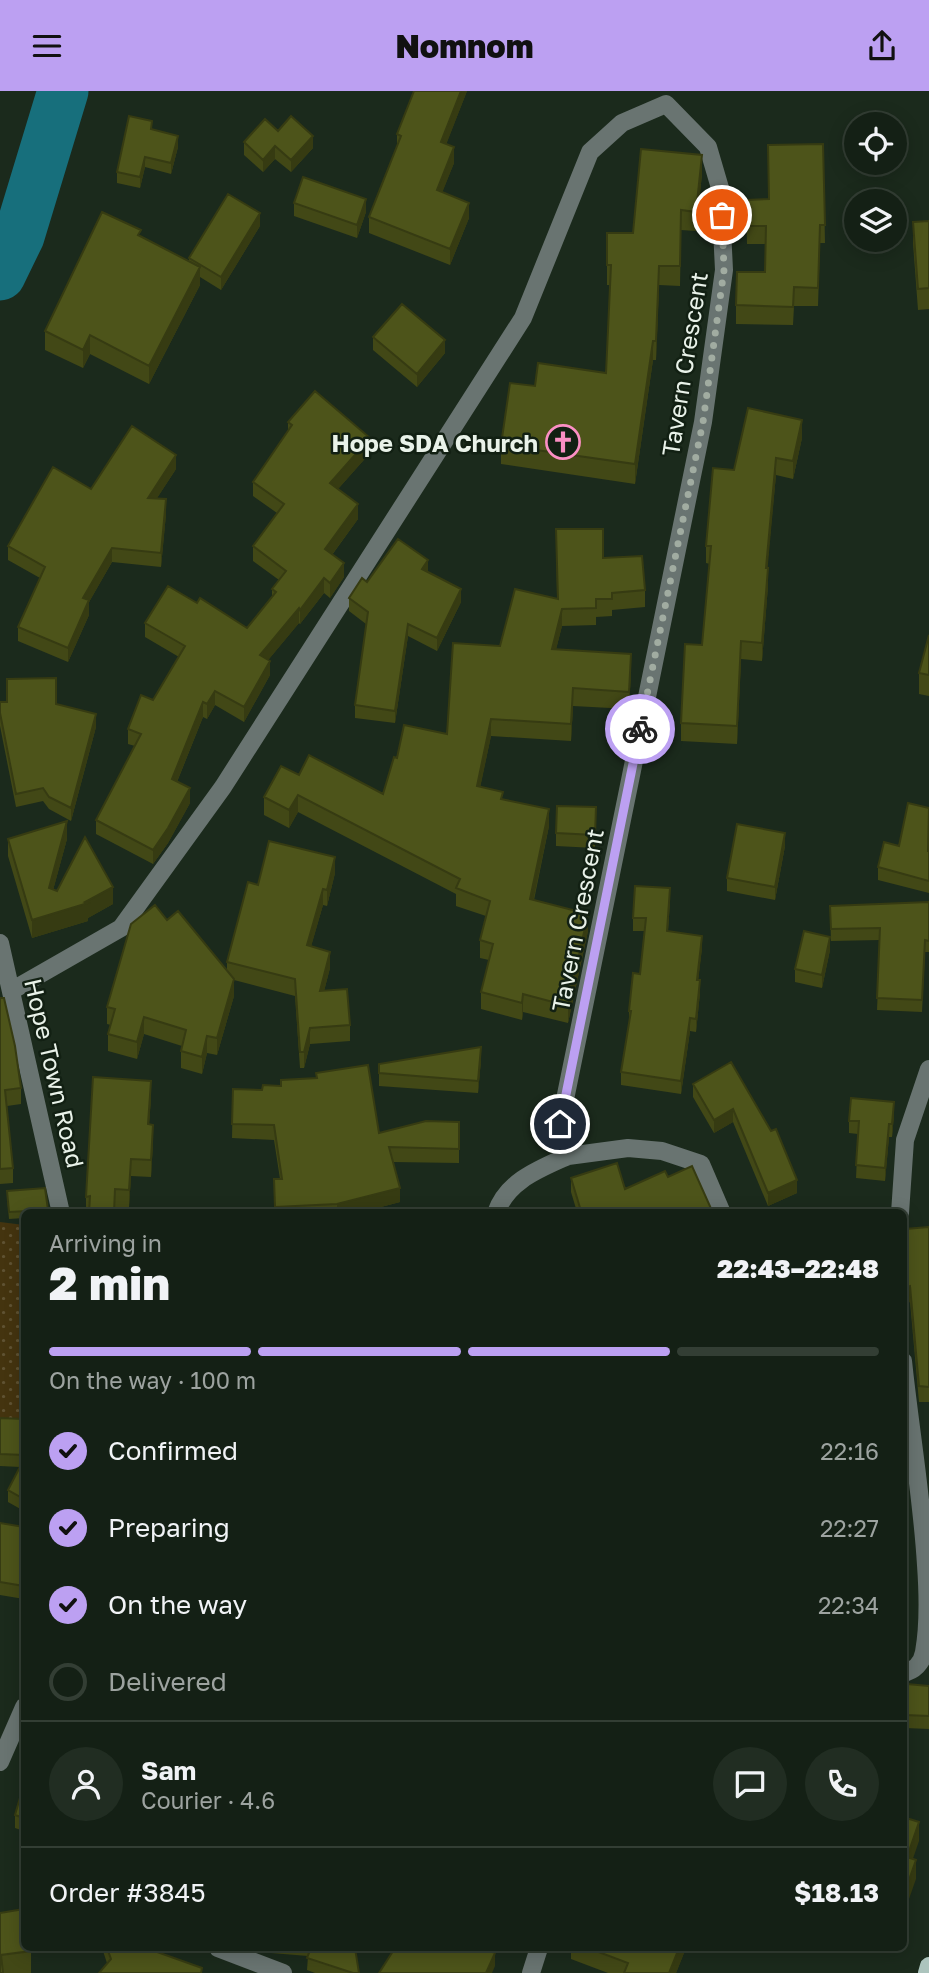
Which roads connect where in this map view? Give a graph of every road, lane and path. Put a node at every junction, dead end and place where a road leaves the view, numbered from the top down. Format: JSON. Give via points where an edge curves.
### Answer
{"nodes":[{"id":1,"x":667,"y":97,"type":"edge"},
{"id":2,"x":0,"y":943,"type":"edge"},
{"id":3,"x":11,"y":991,"type":"junction"},
{"id":4,"x":929,"y":1069,"type":"edge"},
{"id":5,"x":568,"y":1156,"type":"junction"},
{"id":6,"x":60,"y":1209,"type":"edge"},
{"id":7,"x":497,"y":1209,"type":"edge"},
{"id":8,"x":720,"y":1209,"type":"edge"},
{"id":9,"x":900,"y":1209,"type":"edge"},
{"id":10,"x":907,"y":1392,"type":"edge"},
{"id":11,"x":907,"y":1673,"type":"edge"},
{"id":12,"x":21,"y":1714,"type":"edge"},
{"id":13,"x":0,"y":1762,"type":"edge"},
{"id":14,"x":226,"y":1951,"type":"edge"},
{"id":15,"x":537,"y":1951,"type":"edge"},
{"id":16,"x":929,"y":1966,"type":"edge"},
{"id":17,"x":283,"y":1973,"type":"edge"},
{"id":18,"x":531,"y":1973,"type":"edge"},
{"id":19,"x":927,"y":1973,"type":"edge"}],
"edges":[{"from":1,"to":3,"type":"street","name":"Tavern Crescent","via":[[622,123],[590,152],[523,319],[223,787],[121,928]]},
{"from":1,"to":5,"type":"street","name":"Tavern Crescent","via":[[708,147],[720,188],[724,270],[703,422],[560,1124]]},
{"from":2,"to":3,"type":"street","name":"Hope Town Road"},
{"from":3,"to":6,"type":"street","name":"Hope Town Road"},
{"from":4,"to":9,"type":"street","via":[[905,1140]]},
{"from":5,"to":7,"type":"street","via":[[524,1176],[500,1200]]},
{"from":5,"to":8,"type":"street","via":[[628,1148],[662,1151],[701,1164]]},
{"from":10,"to":11,"type":"street","via":[[928,1604],[924,1654]]},
{"from":12,"to":13,"type":"street"},
{"from":14,"to":17,"type":"street"},
{"from":15,"to":18,"type":"street"},
{"from":16,"to":19,"type":"main road"}]}
